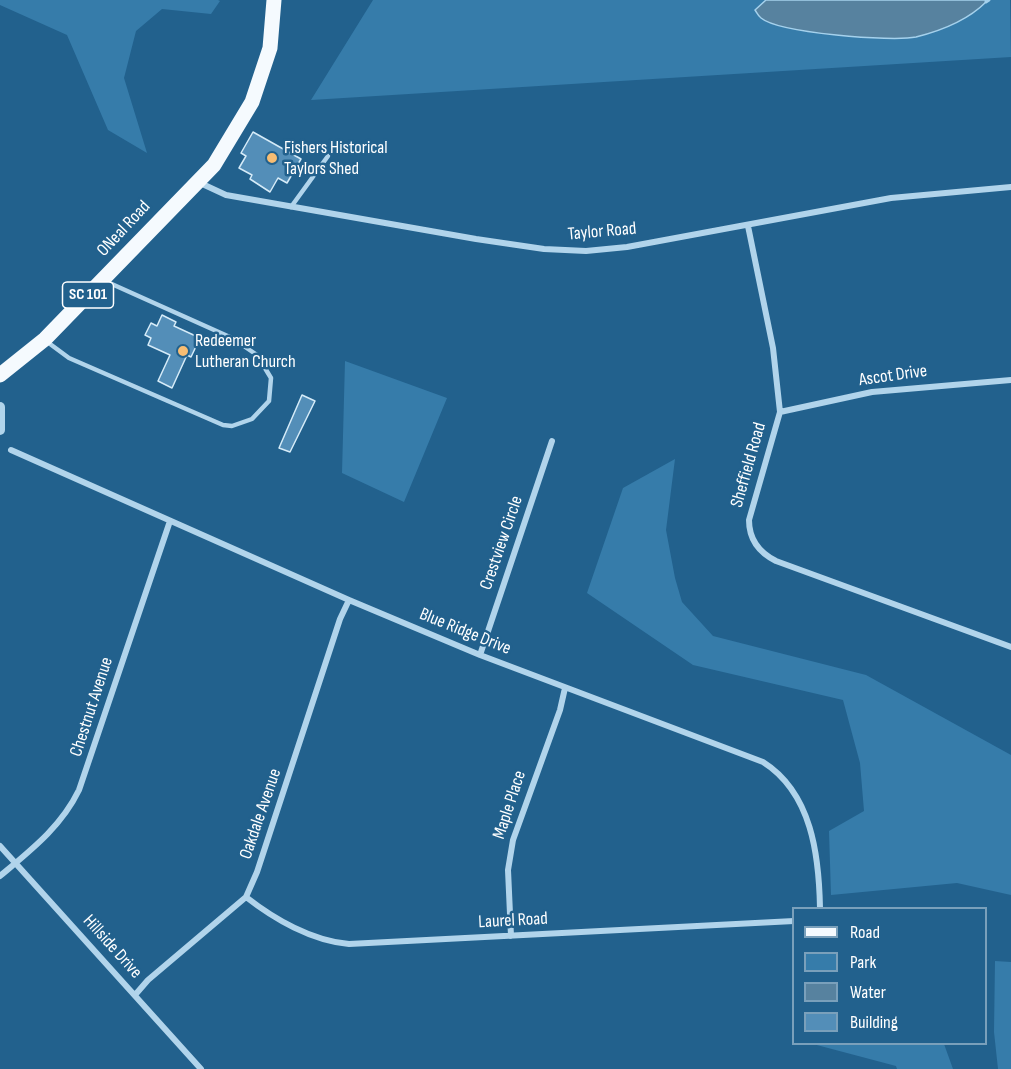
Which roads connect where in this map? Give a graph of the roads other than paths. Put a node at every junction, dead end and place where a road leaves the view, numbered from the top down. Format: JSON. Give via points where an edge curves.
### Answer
{"nodes":[{"id":1,"x":274,"y":0,"type":"edge"},
{"id":2,"x":328,"y":156,"type":"dead end"},
{"id":3,"x":197,"y":182,"type":"junction"},
{"id":4,"x":1011,"y":187,"type":"edge"},
{"id":5,"x":291,"y":207,"type":"junction"},
{"id":6,"x":748,"y":226,"type":"junction"},
{"id":7,"x":103,"y":280,"type":"junction"},
{"id":8,"x":45,"y":339,"type":"junction"},
{"id":9,"x":0,"y":375,"type":"edge"},
{"id":10,"x":1011,"y":380,"type":"edge"},
{"id":11,"x":0,"y":407,"type":"edge"},
{"id":12,"x":780,"y":412,"type":"junction"},
{"id":13,"x":0,"y":430,"type":"edge"},
{"id":14,"x":552,"y":441,"type":"dead end"},
{"id":15,"x":11,"y":450,"type":"dead end"},
{"id":16,"x":170,"y":521,"type":"junction"},
{"id":17,"x":349,"y":600,"type":"junction"},
{"id":18,"x":1011,"y":647,"type":"edge"},
{"id":19,"x":480,"y":655,"type":"junction"},
{"id":20,"x":565,"y":688,"type":"junction"},
{"id":21,"x":0,"y":846,"type":"edge"},
{"id":22,"x":15,"y":864,"type":"junction"},
{"id":23,"x":0,"y":876,"type":"edge"},
{"id":24,"x":246,"y":897,"type":"junction"},
{"id":25,"x":820,"y":907,"type":"edge"},
{"id":26,"x":792,"y":921,"type":"edge"},
{"id":27,"x":511,"y":936,"type":"junction"},
{"id":28,"x":135,"y":995,"type":"junction"},
{"id":29,"x":201,"y":1069,"type":"edge"}],
"edges":[{"from":1,"to":3,"type":"main road","number":"SC 101","via":[[270,48],[252,102],[220,157]]},
{"from":2,"to":5,"type":"lane"},
{"from":3,"to":5,"type":"street","name":"Taylor Road","via":[[226,195]]},
{"from":3,"to":7,"type":"main road","name":"ONeal Road","number":"SC 101"},
{"from":4,"to":6,"type":"street","name":"Taylor Road","via":[[891,198]]},
{"from":5,"to":6,"type":"street","name":"Taylor Road","via":[[564,251],[627,247]]},
{"from":6,"to":12,"type":"street","name":"Sheffield Road","via":[[773,348]]},
{"from":7,"to":8,"type":"main road","name":"ONeal Road","number":"SC 101"},
{"from":7,"to":8,"type":"lane","via":[[245,345],[271,378],[269,401],[242,424],[223,425],[69,358]]},
{"from":8,"to":9,"type":"main road","name":"ONeal Road","number":"SC 101"},
{"from":10,"to":12,"type":"street","name":"Ascot Drive","via":[[872,392]]},
{"from":11,"to":13,"type":"street"},
{"from":12,"to":18,"type":"street","name":"Sheffield Road","via":[[748,520],[752,538],[762,553]]},
{"from":14,"to":19,"type":"street","name":"Crestview Circle"},
{"from":15,"to":16,"type":"street","name":"Blue Ridge Drive"},
{"from":16,"to":17,"type":"street","name":"Blue Ridge Drive"},
{"from":16,"to":22,"type":"street","name":"Chestnut Avenue","via":[[79,790],[50,833]]},
{"from":17,"to":19,"type":"street","name":"Blue Ridge Drive"},
{"from":17,"to":24,"type":"street","name":"Oakdale Avenue"},
{"from":19,"to":20,"type":"street","name":"Blue Ridge Drive"},
{"from":20,"to":25,"type":"street","name":"Blue Ridge Drive","via":[[752,756],[775,771],[799,802],[812,830]]},
{"from":20,"to":27,"type":"street","name":"Maple Place","via":[[513,840],[508,870]]},
{"from":21,"to":22,"type":"street","name":"Hillside Drive"},
{"from":22,"to":23,"type":"street","name":"Chestnut Avenue"},
{"from":22,"to":28,"type":"street","name":"Hillside Drive"},
{"from":24,"to":27,"type":"street","name":"Laurel Road","via":[[298,929],[340,943]]},
{"from":24,"to":28,"type":"street","name":"Oakdale Avenue"},
{"from":26,"to":27,"type":"street","name":"Laurel Road"},
{"from":28,"to":29,"type":"street","name":"Hillside Drive"}]}
